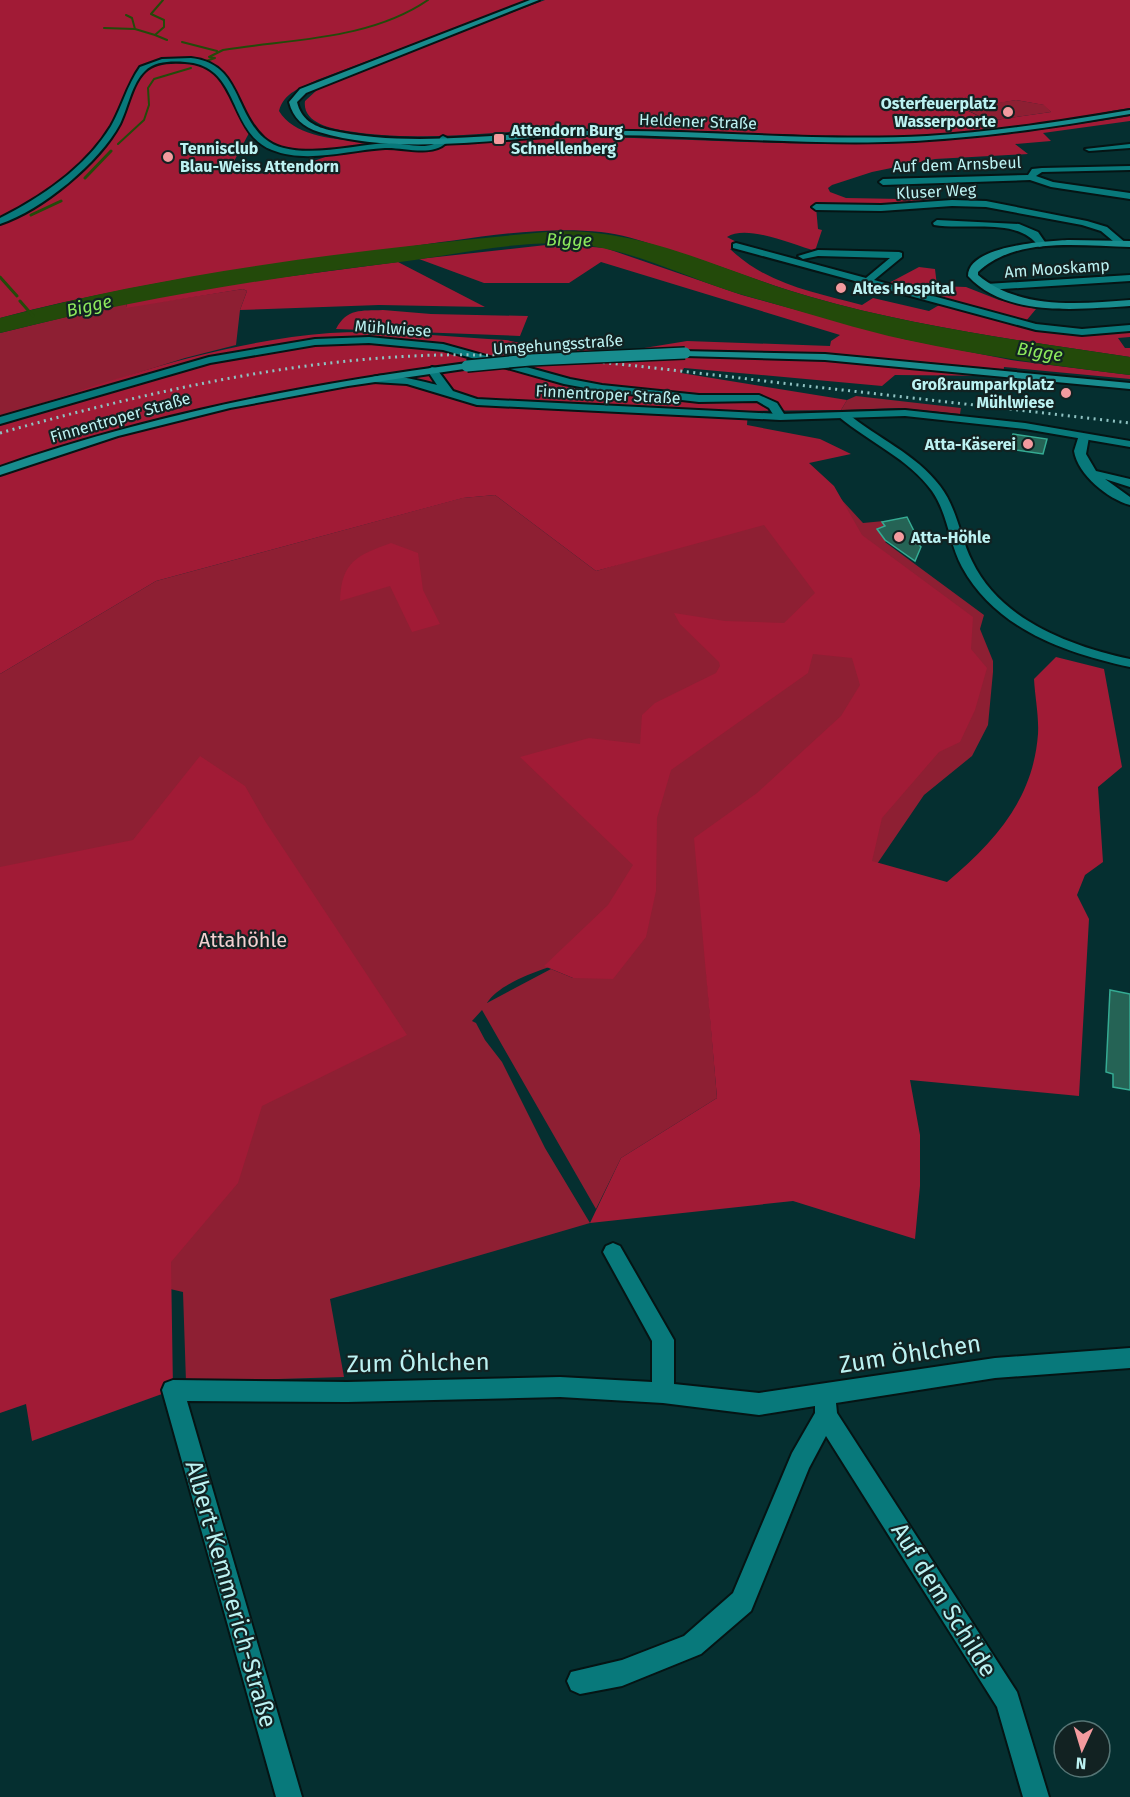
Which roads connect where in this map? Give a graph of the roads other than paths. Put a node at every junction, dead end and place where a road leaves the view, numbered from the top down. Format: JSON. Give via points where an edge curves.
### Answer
{"nodes":[{"id":1,"x":536,"y":0,"type":"edge"},
{"id":2,"x":1130,"y":112,"type":"edge"},
{"id":3,"x":443,"y":138,"type":"junction"},
{"id":4,"x":1130,"y":146,"type":"edge"},
{"id":5,"x":1089,"y":149,"type":"dead end"},
{"id":6,"x":1130,"y":168,"type":"edge"},
{"id":7,"x":1031,"y":177,"type":"junction"},
{"id":8,"x":883,"y":182,"type":"dead end"},
{"id":9,"x":1130,"y":196,"type":"edge"},
{"id":10,"x":816,"y":207,"type":"dead end"},
{"id":11,"x":0,"y":221,"type":"edge"},
{"id":12,"x":937,"y":223,"type":"dead end"},
{"id":13,"x":1126,"y":244,"type":"edge"},
{"id":14,"x":1042,"y":245,"type":"junction"},
{"id":15,"x":736,"y":246,"type":"dead end"},
{"id":16,"x":772,"y":246,"type":"dead end"},
{"id":17,"x":803,"y":256,"type":"junction"},
{"id":18,"x":1130,"y":278,"type":"edge"},
{"id":19,"x":869,"y":279,"type":"junction"},
{"id":20,"x":986,"y":287,"type":"junction"},
{"id":21,"x":1130,"y":303,"type":"edge"},
{"id":22,"x":1130,"y":328,"type":"edge"},
{"id":23,"x":432,"y":370,"type":"junction"},
{"id":24,"x":374,"y":379,"type":"junction"},
{"id":25,"x":1130,"y":386,"type":"edge"},
{"id":26,"x":443,"y":390,"type":"junction"},
{"id":27,"x":843,"y":415,"type":"junction"},
{"id":28,"x":780,"y":417,"type":"junction"},
{"id":29,"x":0,"y":421,"type":"edge"},
{"id":30,"x":1083,"y":437,"type":"junction"},
{"id":31,"x":1130,"y":444,"type":"edge"},
{"id":32,"x":1086,"y":465,"type":"junction"},
{"id":33,"x":0,"y":471,"type":"edge"},
{"id":34,"x":1130,"y":483,"type":"edge"},
{"id":35,"x":1113,"y":491,"type":"junction"},
{"id":36,"x":1130,"y":501,"type":"edge"},
{"id":37,"x":1130,"y":663,"type":"edge"},
{"id":38,"x":613,"y":1252,"type":"dead end"},
{"id":39,"x":1130,"y":1358,"type":"edge"},
{"id":40,"x":173,"y":1390,"type":"joint"},
{"id":41,"x":663,"y":1393,"type":"junction"},
{"id":42,"x":826,"y":1405,"type":"junction"},
{"id":43,"x":580,"y":1682,"type":"dead end"},
{"id":44,"x":289,"y":1797,"type":"edge"},
{"id":45,"x":1036,"y":1797,"type":"edge"}],
"edges":[{"from":1,"to":3,"type":"main road","name":"Heldener Straße","via":[[319,84],[292,102],[297,117],[323,131],[374,138]]},
{"from":2,"to":3,"type":"main road","name":"Heldener Straße","via":[[1039,128],[898,140],[600,133]]},
{"from":3,"to":11,"type":"street","via":[[442,143],[432,147],[374,146],[309,153],[276,150],[257,137],[213,65],[187,60],[163,62],[141,72],[115,126],[86,162],[33,202]]},
{"from":4,"to":5,"type":"street"},
{"from":6,"to":7,"type":"street","name":"Auf dem Arnsbeul","via":[[1042,170]]},
{"from":7,"to":8,"type":"street","name":"Auf dem Arnsbeul"},
{"from":7,"to":9,"type":"street","name":"Auf dem Arnsbeul","via":[[1051,184]]},
{"from":10,"to":13,"type":"street","name":"Kluser Weg","via":[[986,204],[1084,223]]},
{"from":12,"to":14,"type":"street","via":[[1019,227],[1035,234]]},
{"from":13,"to":14,"type":"main road"},
{"from":14,"to":20,"type":"main road","via":[[1007,250],[977,264],[973,276]]},
{"from":15,"to":19,"type":"street"},
{"from":16,"to":17,"type":"street"},
{"from":17,"to":19,"type":"street"},
{"from":17,"to":19,"type":"street","via":[[899,255]]},
{"from":18,"to":20,"type":"street","name":"Am Mooskamp"},
{"from":19,"to":22,"type":"street","via":[[1036,327],[1082,332]]},
{"from":20,"to":21,"type":"main road","via":[[1044,304]]},
{"from":23,"to":24,"type":"main road","name":"Finnentroper Straße"},
{"from":23,"to":25,"type":"main road","name":"Umgehungsstraße","bridge":true,"via":[[530,360],[685,353],[825,357]]},
{"from":23,"to":26,"type":"street"},
{"from":24,"to":26,"type":"street","name":"Finnentroper Straße","via":[[407,381]]},
{"from":24,"to":33,"type":"main road","name":"Finnentroper Straße","via":[[274,394],[194,412]]},
{"from":26,"to":28,"type":"street","name":"Finnentroper Straße","via":[[453,397],[491,404]]},
{"from":27,"to":28,"type":"street","name":"Finnentroper Straße"},
{"from":27,"to":30,"type":"street","name":"Finnentroper Straße","via":[[927,415]]},
{"from":27,"to":37,"type":"street","via":[[865,435],[915,466],[935,487],[969,569],[1000,606],[1062,643]]},
{"from":28,"to":29,"type":"street","name":"Mühlwiese","via":[[775,406],[762,399],[705,399],[605,388],[427,344],[327,339],[228,355]]},
{"from":30,"to":31,"type":"street","name":"Finnentroper Straße"},
{"from":30,"to":32,"type":"street","via":[[1080,454]]},
{"from":32,"to":34,"type":"street","via":[[1107,478]]},
{"from":32,"to":35,"type":"street"},
{"from":34,"to":35,"type":"street","via":[[1111,482]]},
{"from":35,"to":36,"type":"street"},
{"from":38,"to":41,"type":"street","via":[[663,1340]]},
{"from":39,"to":42,"type":"street","name":"Zum Öhlchen","via":[[995,1368]]},
{"from":40,"to":41,"type":"street","name":"Zum Öhlchen","via":[[347,1392],[560,1387]]},
{"from":40,"to":44,"type":"street","name":"Albert-Kemmerich-Straße"},
{"from":41,"to":42,"type":"street","name":"Zum Öhlchen","via":[[725,1402]]},
{"from":42,"to":43,"type":"street","via":[[742,1602],[692,1645],[622,1673]]},
{"from":42,"to":45,"type":"street","name":"Auf dem Schilde","via":[[1008,1701]]}]}
